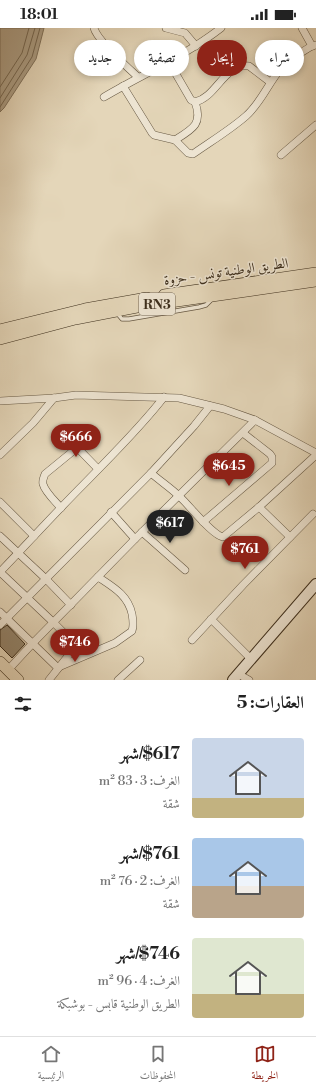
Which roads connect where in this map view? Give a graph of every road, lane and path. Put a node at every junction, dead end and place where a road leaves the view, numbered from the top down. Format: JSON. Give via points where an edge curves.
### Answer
{"nodes":[{"id":1,"x":94,"y":28,"type":"edge"},
{"id":2,"x":168,"y":28,"type":"edge"},
{"id":3,"x":221,"y":28,"type":"edge"},
{"id":4,"x":302,"y":28,"type":"edge"},
{"id":5,"x":196,"y":46,"type":"junction"},
{"id":6,"x":314,"y":46,"type":"edge"},
{"id":7,"x":189,"y":50,"type":"edge"},
{"id":8,"x":142,"y":76,"type":"edge"},
{"id":9,"x":177,"y":76,"type":"edge"},
{"id":10,"x":138,"y":78,"type":"junction"},
{"id":11,"x":270,"y":82,"type":"junction"},
{"id":12,"x":123,"y":86,"type":"junction"},
{"id":13,"x":104,"y":97,"type":"dead end"},
{"id":14,"x":195,"y":102,"type":"junction"},
{"id":15,"x":316,"y":125,"type":"edge"},
{"id":16,"x":175,"y":140,"type":"junction"},
{"id":17,"x":281,"y":155,"type":"dead end"},
{"id":18,"x":316,"y":273,"type":"edge"},
{"id":19,"x":316,"y":281,"type":"edge"},
{"id":20,"x":248,"y":287,"type":"junction"},
{"id":21,"x":115,"y":308,"type":"junction"},
{"id":22,"x":0,"y":330,"type":"edge"},
{"id":23,"x":0,"y":339,"type":"edge"},
{"id":24,"x":164,"y":397,"type":"junction"},
{"id":25,"x":54,"y":398,"type":"junction"},
{"id":26,"x":0,"y":401,"type":"edge"},
{"id":27,"x":210,"y":406,"type":"junction"},
{"id":28,"x":255,"y":420,"type":"junction"},
{"id":29,"x":243,"y":433,"type":"junction"},
{"id":30,"x":65,"y":435,"type":"dead end"},
{"id":31,"x":78,"y":447,"type":"junction"},
{"id":32,"x":316,"y":454,"type":"edge"},
{"id":33,"x":0,"y":456,"type":"edge"},
{"id":34,"x":98,"y":469,"type":"junction"},
{"id":35,"x":151,"y":473,"type":"junction"},
{"id":36,"x":179,"y":496,"type":"junction"},
{"id":37,"x":0,"y":502,"type":"edge"},
{"id":38,"x":259,"y":507,"type":"junction"},
{"id":39,"x":61,"y":508,"type":"junction"},
{"id":40,"x":111,"y":512,"type":"junction"},
{"id":41,"x":313,"y":514,"type":"dead end"},
{"id":42,"x":203,"y":522,"type":"junction"},
{"id":43,"x":142,"y":532,"type":"junction"},
{"id":44,"x":0,"y":536,"type":"edge"},
{"id":45,"x":34,"y":536,"type":"junction"},
{"id":46,"x":290,"y":537,"type":"junction"},
{"id":47,"x":135,"y":539,"type":"junction"},
{"id":48,"x":18,"y":553,"type":"junction"},
{"id":49,"x":185,"y":570,"type":"dead end"},
{"id":50,"x":0,"y":572,"type":"edge"},
{"id":51,"x":98,"y":577,"type":"junction"},
{"id":52,"x":46,"y":579,"type":"junction"},
{"id":53,"x":316,"y":584,"type":"edge"},
{"id":54,"x":27,"y":598,"type":"junction"},
{"id":55,"x":71,"y":605,"type":"junction"},
{"id":56,"x":0,"y":612,"type":"edge"},
{"id":57,"x":8,"y":619,"type":"junction"},
{"id":58,"x":211,"y":619,"type":"junction"},
{"id":59,"x":54,"y":623,"type":"junction"},
{"id":60,"x":0,"y":625,"type":"edge"},
{"id":61,"x":192,"y":640,"type":"dead end"},
{"id":62,"x":33,"y":643,"type":"junction"},
{"id":63,"x":251,"y":659,"type":"junction"},
{"id":64,"x":140,"y":660,"type":"dead end"},
{"id":65,"x":0,"y":662,"type":"edge"},
{"id":66,"x":60,"y":667,"type":"junction"},
{"id":67,"x":8,"y":670,"type":"junction"},
{"id":68,"x":236,"y":677,"type":"edge"},
{"id":69,"x":18,"y":680,"type":"edge"},
{"id":70,"x":49,"y":680,"type":"edge"},
{"id":71,"x":118,"y":680,"type":"edge"},
{"id":72,"x":249,"y":680,"type":"edge"}],
"edges":[{"from":1,"to":10,"type":"street","via":[[109,49]]},
{"from":2,"to":5,"type":"street","via":[[185,33]]},
{"from":3,"to":5,"type":"street"},
{"from":4,"to":6,"type":"street"},
{"from":5,"to":7,"type":"street"},
{"from":6,"to":11,"type":"street","via":[[287,61]]},
{"from":8,"to":10,"type":"street"},
{"from":9,"to":14,"type":"street","via":[[191,100]]},
{"from":10,"to":12,"type":"street"},
{"from":11,"to":14,"type":"street","via":[[249,66],[244,66],[225,76],[210,94]]},
{"from":11,"to":16,"type":"street","via":[[257,104],[246,116],[193,154],[188,153]]},
{"from":12,"to":13,"type":"street"},
{"from":12,"to":16,"type":"street","via":[[152,133]]},
{"from":14,"to":16,"type":"street","via":[[198,112],[196,125]]},
{"from":15,"to":17,"type":"street"},
{"from":18,"to":20,"type":"main road","name":"الطريق الوطنية تونس - حزوة","number":"RN3"},
{"from":19,"to":20,"type":"main road","name":"الطريق الوطنية تونس - حزوة","number":"RN3"},
{"from":20,"to":21,"type":"main road","name":"الطريق الوطنية تونس - حزوة","number":"RN3"},
{"from":20,"to":21,"type":"main road","name":"الطريق الوطنية تونس - حزوة","number":"RN3","via":[[215,296]]},
{"from":21,"to":22,"type":"main road","name":"الطريق الوطنية تونس - حزوة","number":"RN3","via":[[85,309]]},
{"from":21,"to":23,"type":"main road","name":"الطريق الوطنية تونس - حزوة","number":"RN3"},
{"from":24,"to":25,"type":"street","via":[[76,395]]},
{"from":24,"to":27,"type":"street"},
{"from":24,"to":34,"type":"street","via":[[141,426]]},
{"from":25,"to":26,"type":"street"},
{"from":25,"to":33,"type":"street"},
{"from":27,"to":28,"type":"street"},
{"from":27,"to":35,"type":"street"},
{"from":28,"to":29,"type":"street"},
{"from":28,"to":32,"type":"street"},
{"from":29,"to":36,"type":"street"},
{"from":29,"to":42,"type":"street","via":[[270,454],[272,463]]},
{"from":30,"to":31,"type":"street"},
{"from":31,"to":34,"type":"street"},
{"from":31,"to":39,"type":"street","via":[[45,474],[43,479],[45,488]]},
{"from":32,"to":38,"type":"street"},
{"from":34,"to":39,"type":"street"},
{"from":35,"to":36,"type":"street"},
{"from":35,"to":40,"type":"street"},
{"from":36,"to":42,"type":"street"},
{"from":36,"to":43,"type":"street"},
{"from":37,"to":45,"type":"street"},
{"from":38,"to":42,"type":"street","via":[[223,537]]},
{"from":38,"to":46,"type":"street"},
{"from":39,"to":45,"type":"street"},
{"from":40,"to":47,"type":"street"},
{"from":40,"to":52,"type":"street"},
{"from":41,"to":46,"type":"street"},
{"from":43,"to":47,"type":"street"},
{"from":43,"to":49,"type":"street"},
{"from":44,"to":48,"type":"street"},
{"from":45,"to":48,"type":"street"},
{"from":46,"to":58,"type":"street"},
{"from":47,"to":51,"type":"street"},
{"from":48,"to":50,"type":"street"},
{"from":48,"to":52,"type":"street"},
{"from":50,"to":54,"type":"street"},
{"from":51,"to":55,"type":"street"},
{"from":51,"to":66,"type":"street","via":[[127,600],[133,623],[132,630],[115,643]]},
{"from":52,"to":54,"type":"street"},
{"from":52,"to":55,"type":"street"},
{"from":53,"to":63,"type":"street"},
{"from":54,"to":57,"type":"street"},
{"from":54,"to":59,"type":"street"},
{"from":55,"to":59,"type":"street"},
{"from":56,"to":57,"type":"street"},
{"from":57,"to":60,"type":"street"},
{"from":57,"to":62,"type":"street"},
{"from":58,"to":61,"type":"street"},
{"from":58,"to":63,"type":"street"},
{"from":59,"to":62,"type":"street"},
{"from":59,"to":66,"type":"street","via":[[73,644],[72,651]]},
{"from":62,"to":66,"type":"street"},
{"from":62,"to":67,"type":"street"},
{"from":63,"to":68,"type":"street"},
{"from":64,"to":71,"type":"street"},
{"from":65,"to":67,"type":"main road"},
{"from":66,"to":70,"type":"street"},
{"from":67,"to":69,"type":"main road"},
{"from":68,"to":72,"type":"street"}]}
